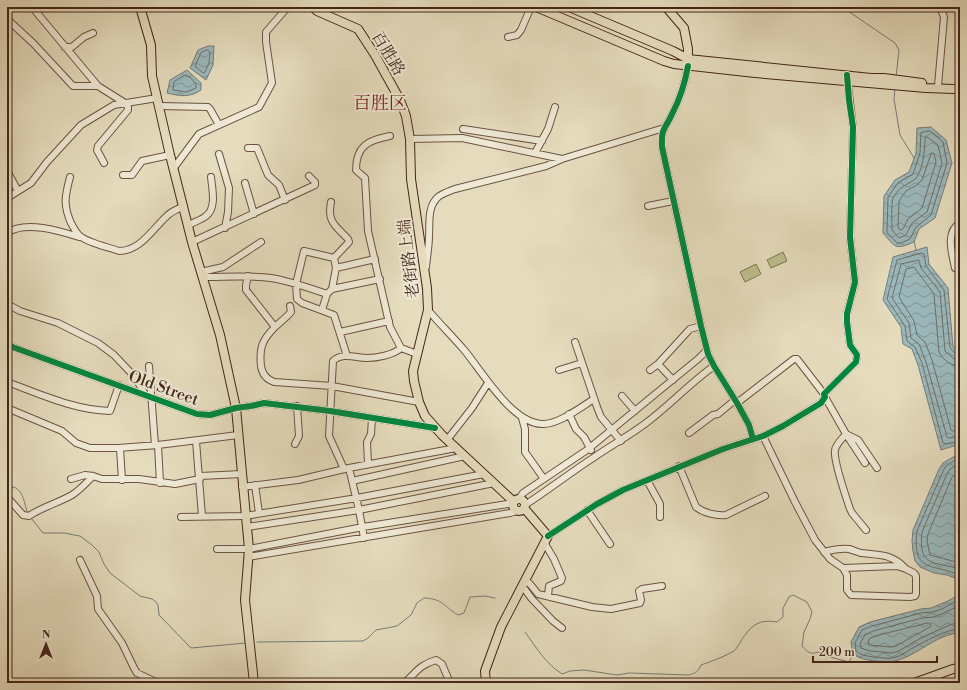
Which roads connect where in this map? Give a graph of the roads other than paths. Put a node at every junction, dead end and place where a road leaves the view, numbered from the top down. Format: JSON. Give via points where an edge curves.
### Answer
{"nodes":[{"id":1,"x":32,"y":7,"type":"edge"},
{"id":2,"x":140,"y":7,"type":"edge"},
{"id":3,"x":531,"y":7,"type":"edge"},
{"id":4,"x":536,"y":7,"type":"edge"},
{"id":5,"x":569,"y":7,"type":"edge"},
{"id":6,"x":666,"y":7,"type":"edge"},
{"id":7,"x":940,"y":7,"type":"edge"},
{"id":8,"x":315,"y":8,"type":"edge"},
{"id":9,"x":7,"y":19,"type":"edge"},
{"id":10,"x":93,"y":33,"type":"dead end"},
{"id":11,"x":508,"y":37,"type":"dead end"},
{"id":12,"x":65,"y":47,"type":"junction"},
{"id":13,"x":688,"y":63,"type":"junction"},
{"id":14,"x":847,"y":78,"type":"junction"},
{"id":15,"x":901,"y":83,"type":"junction"},
{"id":16,"x":98,"y":86,"type":"junction"},
{"id":17,"x":938,"y":86,"type":"junction"},
{"id":18,"x":957,"y":90,"type":"edge"},
{"id":19,"x":158,"y":102,"type":"junction"},
{"id":20,"x":125,"y":103,"type":"junction"},
{"id":21,"x":555,"y":107,"type":"dead end"},
{"id":22,"x":219,"y":125,"type":"junction"},
{"id":23,"x":664,"y":128,"type":"junction"},
{"id":24,"x":390,"y":136,"type":"dead end"},
{"id":25,"x":410,"y":138,"type":"junction"},
{"id":26,"x":462,"y":138,"type":"junction"},
{"id":27,"x":542,"y":141,"type":"junction"},
{"id":28,"x":248,"y":148,"type":"dead end"},
{"id":29,"x":535,"y":153,"type":"junction"},
{"id":30,"x":219,"y":154,"type":"dead end"},
{"id":31,"x":170,"y":155,"type":"junction"},
{"id":32,"x":562,"y":159,"type":"junction"},
{"id":33,"x":104,"y":163,"type":"dead end"},
{"id":34,"x":174,"y":169,"type":"junction"},
{"id":35,"x":7,"y":171,"type":"edge"},
{"id":36,"x":123,"y":175,"type":"dead end"},
{"id":37,"x":309,"y":176,"type":"dead end"},
{"id":38,"x":70,"y":177,"type":"dead end"},
{"id":39,"x":211,"y":177,"type":"dead end"},
{"id":40,"x":245,"y":183,"type":"dead end"},
{"id":41,"x":18,"y":191,"type":"junction"},
{"id":42,"x":7,"y":198,"type":"edge"},
{"id":43,"x":285,"y":200,"type":"junction"},
{"id":44,"x":673,"y":201,"type":"junction"},
{"id":45,"x":331,"y":202,"type":"dead end"},
{"id":46,"x":184,"y":206,"type":"junction"},
{"id":47,"x":648,"y":206,"type":"dead end"},
{"id":48,"x":254,"y":214,"type":"junction"},
{"id":49,"x":960,"y":223,"type":"edge"},
{"id":50,"x":189,"y":225,"type":"junction"},
{"id":51,"x":225,"y":228,"type":"junction"},
{"id":52,"x":7,"y":233,"type":"edge"},
{"id":53,"x":81,"y":237,"type":"junction"},
{"id":54,"x":192,"y":242,"type":"junction"},
{"id":55,"x":261,"y":242,"type":"dead end"},
{"id":56,"x":334,"y":258,"type":"junction"},
{"id":57,"x":375,"y":259,"type":"junction"},
{"id":58,"x":336,"y":268,"type":"junction"},
{"id":59,"x":955,"y":268,"type":"dead end"},
{"id":60,"x":426,"y":274,"type":"junction"},
{"id":61,"x":202,"y":275,"type":"junction"},
{"id":62,"x":248,"y":276,"type":"junction"},
{"id":63,"x":380,"y":279,"type":"junction"},
{"id":64,"x":296,"y":284,"type":"junction"},
{"id":65,"x":330,"y":292,"type":"junction"},
{"id":66,"x":7,"y":304,"type":"edge"},
{"id":67,"x":290,"y":306,"type":"dead end"},
{"id":68,"x":322,"y":310,"type":"junction"},
{"id":69,"x":428,"y":310,"type":"junction"},
{"id":70,"x":389,"y":321,"type":"junction"},
{"id":71,"x":701,"y":326,"type":"junction"},
{"id":72,"x":275,"y":327,"type":"junction"},
{"id":73,"x":340,"y":332,"type":"junction"},
{"id":74,"x":575,"y":342,"type":"dead end"},
{"id":75,"x":7,"y":345,"type":"edge"},
{"id":76,"x":401,"y":348,"type":"junction"},
{"id":77,"x":707,"y":350,"type":"junction"},
{"id":78,"x":417,"y":354,"type":"junction"},
{"id":79,"x":347,"y":356,"type":"junction"},
{"id":80,"x":582,"y":363,"type":"junction"},
{"id":81,"x":658,"y":364,"type":"junction"},
{"id":82,"x":150,"y":366,"type":"dead end"},
{"id":83,"x":714,"y":366,"type":"junction"},
{"id":84,"x":559,"y":370,"type":"dead end"},
{"id":85,"x":650,"y":370,"type":"dead end"},
{"id":86,"x":673,"y":380,"type":"junction"},
{"id":87,"x":7,"y":382,"type":"edge"},
{"id":88,"x":488,"y":383,"type":"junction"},
{"id":89,"x":119,"y":385,"type":"junction"},
{"id":90,"x":332,"y":386,"type":"junction"},
{"id":91,"x":145,"y":394,"type":"junction"},
{"id":92,"x":622,"y":396,"type":"dead end"},
{"id":93,"x":825,"y":396,"type":"junction"},
{"id":94,"x":152,"y":397,"type":"junction"},
{"id":95,"x":594,"y":399,"type":"junction"},
{"id":96,"x":419,"y":402,"type":"junction"},
{"id":97,"x":736,"y":402,"type":"junction"},
{"id":98,"x":297,"y":406,"type":"junction"},
{"id":99,"x":7,"y":408,"type":"edge"},
{"id":100,"x":236,"y":408,"type":"junction"},
{"id":101,"x":330,"y":411,"type":"junction"},
{"id":102,"x":635,"y":411,"type":"junction"},
{"id":103,"x":569,"y":414,"type":"junction"},
{"id":104,"x":372,"y":418,"type":"junction"},
{"id":105,"x":522,"y":418,"type":"junction"},
{"id":106,"x":435,"y":428,"type":"junction"},
{"id":107,"x":612,"y":430,"type":"junction"},
{"id":108,"x":690,"y":432,"type":"dead end"},
{"id":109,"x":846,"y":434,"type":"junction"},
{"id":110,"x":238,"y":435,"type":"junction"},
{"id":111,"x":763,"y":436,"type":"junction"},
{"id":112,"x":447,"y":440,"type":"junction"},
{"id":113,"x":753,"y":440,"type":"junction"},
{"id":114,"x":196,"y":441,"type":"junction"},
{"id":115,"x":621,"y":441,"type":"junction"},
{"id":116,"x":295,"y":444,"type":"dead end"},
{"id":117,"x":156,"y":445,"type":"junction"},
{"id":118,"x":590,"y":447,"type":"junction"},
{"id":119,"x":120,"y":448,"type":"junction"},
{"id":120,"x":456,"y":448,"type":"junction"},
{"id":121,"x":465,"y":456,"type":"junction"},
{"id":122,"x":594,"y":457,"type":"junction"},
{"id":123,"x":864,"y":463,"type":"dead end"},
{"id":124,"x":368,"y":464,"type":"junction"},
{"id":125,"x":680,"y":466,"type":"junction"},
{"id":126,"x":346,"y":468,"type":"junction"},
{"id":127,"x":877,"y":468,"type":"dead end"},
{"id":128,"x":242,"y":474,"type":"junction"},
{"id":129,"x":484,"y":474,"type":"junction"},
{"id":130,"x":93,"y":476,"type":"junction"},
{"id":131,"x":200,"y":478,"type":"junction"},
{"id":132,"x":71,"y":479,"type":"dead end"},
{"id":133,"x":544,"y":479,"type":"junction"},
{"id":134,"x":122,"y":480,"type":"junction"},
{"id":135,"x":647,"y":480,"type":"junction"},
{"id":136,"x":352,"y":481,"type":"junction"},
{"id":137,"x":160,"y":483,"type":"junction"},
{"id":138,"x":494,"y":483,"type":"junction"},
{"id":139,"x":255,"y":486,"type":"junction"},
{"id":140,"x":242,"y":487,"type":"junction"},
{"id":141,"x":765,"y":496,"type":"dead end"},
{"id":142,"x":7,"y":497,"type":"edge"},
{"id":143,"x":357,"y":498,"type":"junction"},
{"id":144,"x":519,"y":505,"type":"junction"},
{"id":145,"x":359,"y":510,"type":"junction"},
{"id":146,"x":587,"y":510,"type":"junction"},
{"id":147,"x":259,"y":513,"type":"junction"},
{"id":148,"x":202,"y":516,"type":"junction"},
{"id":149,"x":245,"y":516,"type":"junction"},
{"id":150,"x":181,"y":517,"type":"dead end"},
{"id":151,"x":660,"y":517,"type":"dead end"},
{"id":152,"x":246,"y":527,"type":"junction"},
{"id":153,"x":363,"y":527,"type":"junction"},
{"id":154,"x":866,"y":530,"type":"dead end"},
{"id":155,"x":364,"y":538,"type":"junction"},
{"id":156,"x":547,"y":540,"type":"junction"},
{"id":157,"x":610,"y":544,"type":"dead end"},
{"id":158,"x":217,"y":549,"type":"dead end"},
{"id":159,"x":824,"y":552,"type":"junction"},
{"id":160,"x":248,"y":553,"type":"junction"},
{"id":161,"x":80,"y":560,"type":"dead end"},
{"id":162,"x":843,"y":568,"type":"junction"},
{"id":163,"x":906,"y":569,"type":"junction"},
{"id":164,"x":524,"y":584,"type":"junction"},
{"id":165,"x":662,"y":586,"type":"dead end"},
{"id":166,"x":548,"y":596,"type":"junction"},
{"id":167,"x":562,"y":628,"type":"dead end"},
{"id":168,"x":960,"y":668,"type":"edge"},
{"id":169,"x":158,"y":683,"type":"edge"},
{"id":170,"x":254,"y":683,"type":"edge"},
{"id":171,"x":404,"y":683,"type":"edge"},
{"id":172,"x":450,"y":683,"type":"edge"},
{"id":173,"x":486,"y":683,"type":"edge"},
{"id":174,"x":914,"y":683,"type":"edge"}],
"edges":[{"from":1,"to":12,"type":"street"},
{"from":2,"to":19,"type":"main road","via":[[151,45],[152,76]]},
{"from":3,"to":11,"type":"street","via":[[521,30],[517,35]]},
{"from":4,"to":13,"type":"main road","via":[[664,61]]},
{"from":5,"to":13,"type":"main road","via":[[673,51]]},
{"from":6,"to":13,"type":"main road","via":[[684,28]]},
{"from":7,"to":17,"type":"street","via":[[944,17]]},
{"from":8,"to":22,"type":"street","via":[[290,7],[266,32],[272,83],[259,107]]},
{"from":8,"to":25,"type":"main road","name":"百胜路","via":[[358,29],[376,55],[400,100]]},
{"from":9,"to":16,"type":"street","via":[[73,86]]},
{"from":10,"to":12,"type":"street","via":[[72,47]]},
{"from":12,"to":16,"type":"street"},
{"from":13,"to":14,"type":"main road"},
{"from":13,"to":23,"type":"street","via":[[680,96]]},
{"from":14,"to":15,"type":"main road"},
{"from":14,"to":93,"type":"street","via":[[853,127],[850,237],[855,282],[847,322],[850,345],[857,355],[856,362]]},
{"from":15,"to":17,"type":"main road"},
{"from":15,"to":18,"type":"main road"},
{"from":16,"to":20,"type":"street"},
{"from":17,"to":18,"type":"main road"},
{"from":19,"to":20,"type":"street"},
{"from":19,"to":22,"type":"street","via":[[208,107]]},
{"from":19,"to":31,"type":"main road"},
{"from":20,"to":33,"type":"street","via":[[128,110],[98,146],[97,150]]},
{"from":20,"to":41,"type":"street","via":[[114,105],[81,125],[31,183]]},
{"from":21,"to":27,"type":"street"},
{"from":22,"to":34,"type":"street","via":[[199,134]]},
{"from":23,"to":32,"type":"street"},
{"from":23,"to":44,"type":"street","via":[[661,136],[662,146]]},
{"from":24,"to":57,"type":"street","via":[[363,146],[356,165],[356,170],[365,178],[368,231]]},
{"from":25,"to":26,"type":"street"},
{"from":25,"to":60,"type":"main road","name":"老街路上端","via":[[411,179]]},
{"from":26,"to":27,"type":"street","via":[[463,126]]},
{"from":26,"to":29,"type":"street"},
{"from":27,"to":29,"type":"street"},
{"from":28,"to":43,"type":"street","via":[[257,148],[268,175],[279,185]]},
{"from":29,"to":32,"type":"street"},
{"from":30,"to":51,"type":"street","via":[[229,188]]},
{"from":31,"to":34,"type":"main road"},
{"from":31,"to":36,"type":"street","via":[[142,161],[132,175]]},
{"from":32,"to":60,"type":"street","via":[[546,166],[455,189],[438,198],[429,218]]},
{"from":34,"to":46,"type":"main road"},
{"from":35,"to":41,"type":"street"},
{"from":37,"to":43,"type":"street","via":[[315,185]]},
{"from":38,"to":53,"type":"street","via":[[65,202],[74,230]]},
{"from":39,"to":50,"type":"street","via":[[210,211]]},
{"from":40,"to":48,"type":"street"},
{"from":41,"to":42,"type":"street"},
{"from":43,"to":48,"type":"street"},
{"from":44,"to":47,"type":"street"},
{"from":44,"to":71,"type":"street"},
{"from":45,"to":56,"type":"street","via":[[330,217],[349,242]]},
{"from":46,"to":50,"type":"main road"},
{"from":46,"to":53,"type":"street","via":[[169,214],[147,238],[124,251]]},
{"from":48,"to":51,"type":"street"},
{"from":49,"to":59,"type":"street","via":[[955,226],[951,239]]},
{"from":50,"to":54,"type":"main road"},
{"from":51,"to":54,"type":"street"},
{"from":52,"to":53,"type":"street","via":[[12,229],[28,227],[60,231]]},
{"from":54,"to":61,"type":"main road"},
{"from":55,"to":61,"type":"street","via":[[223,266]]},
{"from":56,"to":58,"type":"street"},
{"from":56,"to":64,"type":"street","via":[[304,251]]},
{"from":57,"to":58,"type":"street"},
{"from":57,"to":63,"type":"street"},
{"from":58,"to":65,"type":"street"},
{"from":60,"to":69,"type":"main road","name":"老街路上端"},
{"from":61,"to":62,"type":"street"},
{"from":61,"to":100,"type":"main road","via":[[220,335]]},
{"from":62,"to":64,"type":"street"},
{"from":62,"to":72,"type":"street","via":[[246,290]]},
{"from":63,"to":65,"type":"street"},
{"from":63,"to":70,"type":"street"},
{"from":64,"to":65,"type":"street"},
{"from":64,"to":68,"type":"street","via":[[297,299]]},
{"from":65,"to":68,"type":"street"},
{"from":66,"to":91,"type":"street","via":[[20,311],[58,323],[98,343],[134,376]]},
{"from":67,"to":72,"type":"street","via":[[291,312]]},
{"from":68,"to":73,"type":"street","via":[[334,315]]},
{"from":69,"to":78,"type":"main road","name":"老街路上端"},
{"from":69,"to":88,"type":"street","via":[[458,343]]},
{"from":70,"to":73,"type":"street"},
{"from":70,"to":76,"type":"street"},
{"from":71,"to":77,"type":"street"},
{"from":71,"to":81,"type":"street","via":[[690,329]]},
{"from":72,"to":90,"type":"street","via":[[260,348],[264,376],[274,382]]},
{"from":73,"to":79,"type":"street"},
{"from":74,"to":80,"type":"street"},
{"from":75,"to":89,"type":"street","name":"Old Street"},
{"from":76,"to":78,"type":"street"},
{"from":76,"to":79,"type":"street","via":[[397,352],[376,357]]},
{"from":77,"to":83,"type":"street"},
{"from":77,"to":86,"type":"street"},
{"from":78,"to":96,"type":"main road","name":"老街路上端","via":[[413,371]]},
{"from":79,"to":90,"type":"street","via":[[338,357],[333,361]]},
{"from":80,"to":84,"type":"street"},
{"from":80,"to":95,"type":"street"},
{"from":81,"to":85,"type":"street"},
{"from":81,"to":86,"type":"street"},
{"from":82,"to":94,"type":"street"},
{"from":83,"to":97,"type":"street"},
{"from":83,"to":115,"type":"street","via":[[697,377],[682,394]]},
{"from":86,"to":102,"type":"street"},
{"from":87,"to":89,"type":"street","via":[[81,408],[98,411],[110,411]]},
{"from":88,"to":105,"type":"street"},
{"from":88,"to":112,"type":"street"},
{"from":89,"to":91,"type":"street","name":"Old Street"},
{"from":90,"to":96,"type":"street"},
{"from":90,"to":101,"type":"street"},
{"from":91,"to":94,"type":"street","name":"Old Street"},
{"from":92,"to":102,"type":"street"},
{"from":93,"to":97,"type":"street","via":[[797,359],[794,359]]},
{"from":93,"to":109,"type":"street"},
{"from":93,"to":111,"type":"street","via":[[815,407]]},
{"from":94,"to":100,"type":"street","name":"Old Street","via":[[197,414]]},
{"from":94,"to":117,"type":"street"},
{"from":95,"to":103,"type":"street"},
{"from":95,"to":107,"type":"street","via":[[601,416]]},
{"from":96,"to":106,"type":"main road","name":"老街路上端","via":[[425,416]]},
{"from":97,"to":108,"type":"street"},
{"from":97,"to":113,"type":"street","via":[[749,425]]},
{"from":98,"to":100,"type":"street","name":"Old Street","via":[[264,403]]},
{"from":98,"to":101,"type":"street","name":"Old Street"},
{"from":98,"to":116,"type":"street","via":[[299,436]]},
{"from":99,"to":119,"type":"street","via":[[62,431],[76,443],[90,448]]},
{"from":100,"to":110,"type":"main road"},
{"from":101,"to":104,"type":"street","name":"Old Street"},
{"from":101,"to":126,"type":"street","via":[[330,436]]},
{"from":102,"to":107,"type":"street"},
{"from":103,"to":105,"type":"street","via":[[544,424]]},
{"from":103,"to":118,"type":"street","via":[[576,429]]},
{"from":104,"to":106,"type":"street","name":"Old Street"},
{"from":104,"to":124,"type":"street","via":[[371,434],[367,442]]},
{"from":105,"to":133,"type":"street","via":[[525,428],[525,452]]},
{"from":106,"to":112,"type":"main road","name":"老街路上端"},
{"from":107,"to":115,"type":"street"},
{"from":107,"to":118,"type":"street"},
{"from":109,"to":123,"type":"street"},
{"from":109,"to":127,"type":"street","via":[[858,440]]},
{"from":109,"to":154,"type":"street","via":[[837,444],[836,461],[850,509]]},
{"from":110,"to":114,"type":"street"},
{"from":110,"to":128,"type":"main road"},
{"from":111,"to":113,"type":"street"},
{"from":111,"to":159,"type":"street","via":[[795,502]]},
{"from":112,"to":120,"type":"main road","name":"老街路上端"},
{"from":113,"to":125,"type":"street"},
{"from":114,"to":117,"type":"street"},
{"from":114,"to":131,"type":"street"},
{"from":115,"to":122,"type":"street"},
{"from":117,"to":119,"type":"street"},
{"from":117,"to":137,"type":"street"},
{"from":118,"to":122,"type":"street"},
{"from":118,"to":133,"type":"street"},
{"from":119,"to":134,"type":"street"},
{"from":120,"to":121,"type":"main road","name":"老街路上端"},
{"from":120,"to":124,"type":"street"},
{"from":121,"to":129,"type":"main road","name":"老街路上端"},
{"from":121,"to":136,"type":"street"},
{"from":122,"to":144,"type":"street"},
{"from":124,"to":126,"type":"street"},
{"from":125,"to":135,"type":"street"},
{"from":125,"to":141,"type":"street","via":[[696,508],[702,511],[726,515]]},
{"from":126,"to":136,"type":"street"},
{"from":126,"to":139,"type":"street","via":[[298,480]]},
{"from":128,"to":131,"type":"street"},
{"from":128,"to":140,"type":"main road"},
{"from":129,"to":138,"type":"main road","name":"老街路上端"},
{"from":129,"to":143,"type":"street"},
{"from":130,"to":132,"type":"street","via":[[85,475]]},
{"from":130,"to":134,"type":"street"},
{"from":130,"to":142,"type":"street","via":[[71,495],[29,516],[23,514]]},
{"from":131,"to":137,"type":"street","via":[[175,484]]},
{"from":131,"to":148,"type":"street"},
{"from":133,"to":144,"type":"street","via":[[523,493]]},
{"from":134,"to":137,"type":"street"},
{"from":135,"to":146,"type":"street"},
{"from":135,"to":151,"type":"street","via":[[660,504]]},
{"from":136,"to":143,"type":"street"},
{"from":138,"to":144,"type":"main road","name":"老街路上端"},
{"from":138,"to":145,"type":"street"},
{"from":139,"to":140,"type":"street"},
{"from":139,"to":147,"type":"street"},
{"from":140,"to":149,"type":"main road"},
{"from":143,"to":145,"type":"street"},
{"from":143,"to":147,"type":"street"},
{"from":144,"to":153,"type":"street"},
{"from":144,"to":155,"type":"street","via":[[510,513]]},
{"from":144,"to":156,"type":"main road","name":"老街路上端"},
{"from":145,"to":152,"type":"street"},
{"from":145,"to":153,"type":"street"},
{"from":146,"to":156,"type":"street"},
{"from":146,"to":157,"type":"street"},
{"from":147,"to":149,"type":"street"},
{"from":148,"to":149,"type":"street"},
{"from":148,"to":150,"type":"street"},
{"from":149,"to":152,"type":"main road"},
{"from":152,"to":160,"type":"main road"},
{"from":153,"to":155,"type":"street"},
{"from":153,"to":160,"type":"street"},
{"from":155,"to":160,"type":"street"},
{"from":156,"to":164,"type":"main road"},
{"from":156,"to":166,"type":"street","via":[[562,578],[561,581],[549,586]]},
{"from":158,"to":160,"type":"street"},
{"from":159,"to":162,"type":"street"},
{"from":159,"to":163,"type":"street","via":[[842,549],[878,554],[897,560]]},
{"from":160,"to":170,"type":"main road","via":[[245,600]]},
{"from":161,"to":169,"type":"street","via":[[98,596],[98,609],[122,643],[137,673]]},
{"from":162,"to":163,"type":"street","via":[[897,566]]},
{"from":162,"to":163,"type":"street","via":[[847,590],[851,595],[910,598],[916,594],[916,576]]},
{"from":164,"to":166,"type":"street","via":[[530,584],[538,594]]},
{"from":164,"to":167,"type":"street","via":[[532,599]]},
{"from":164,"to":173,"type":"main road","via":[[502,627],[484,671]]},
{"from":165,"to":166,"type":"street","via":[[639,591],[640,603],[611,609]]},
{"from":168,"to":174,"type":"main road"},
{"from":171,"to":172,"type":"street","via":[[422,666],[436,660],[442,664]]}]}
